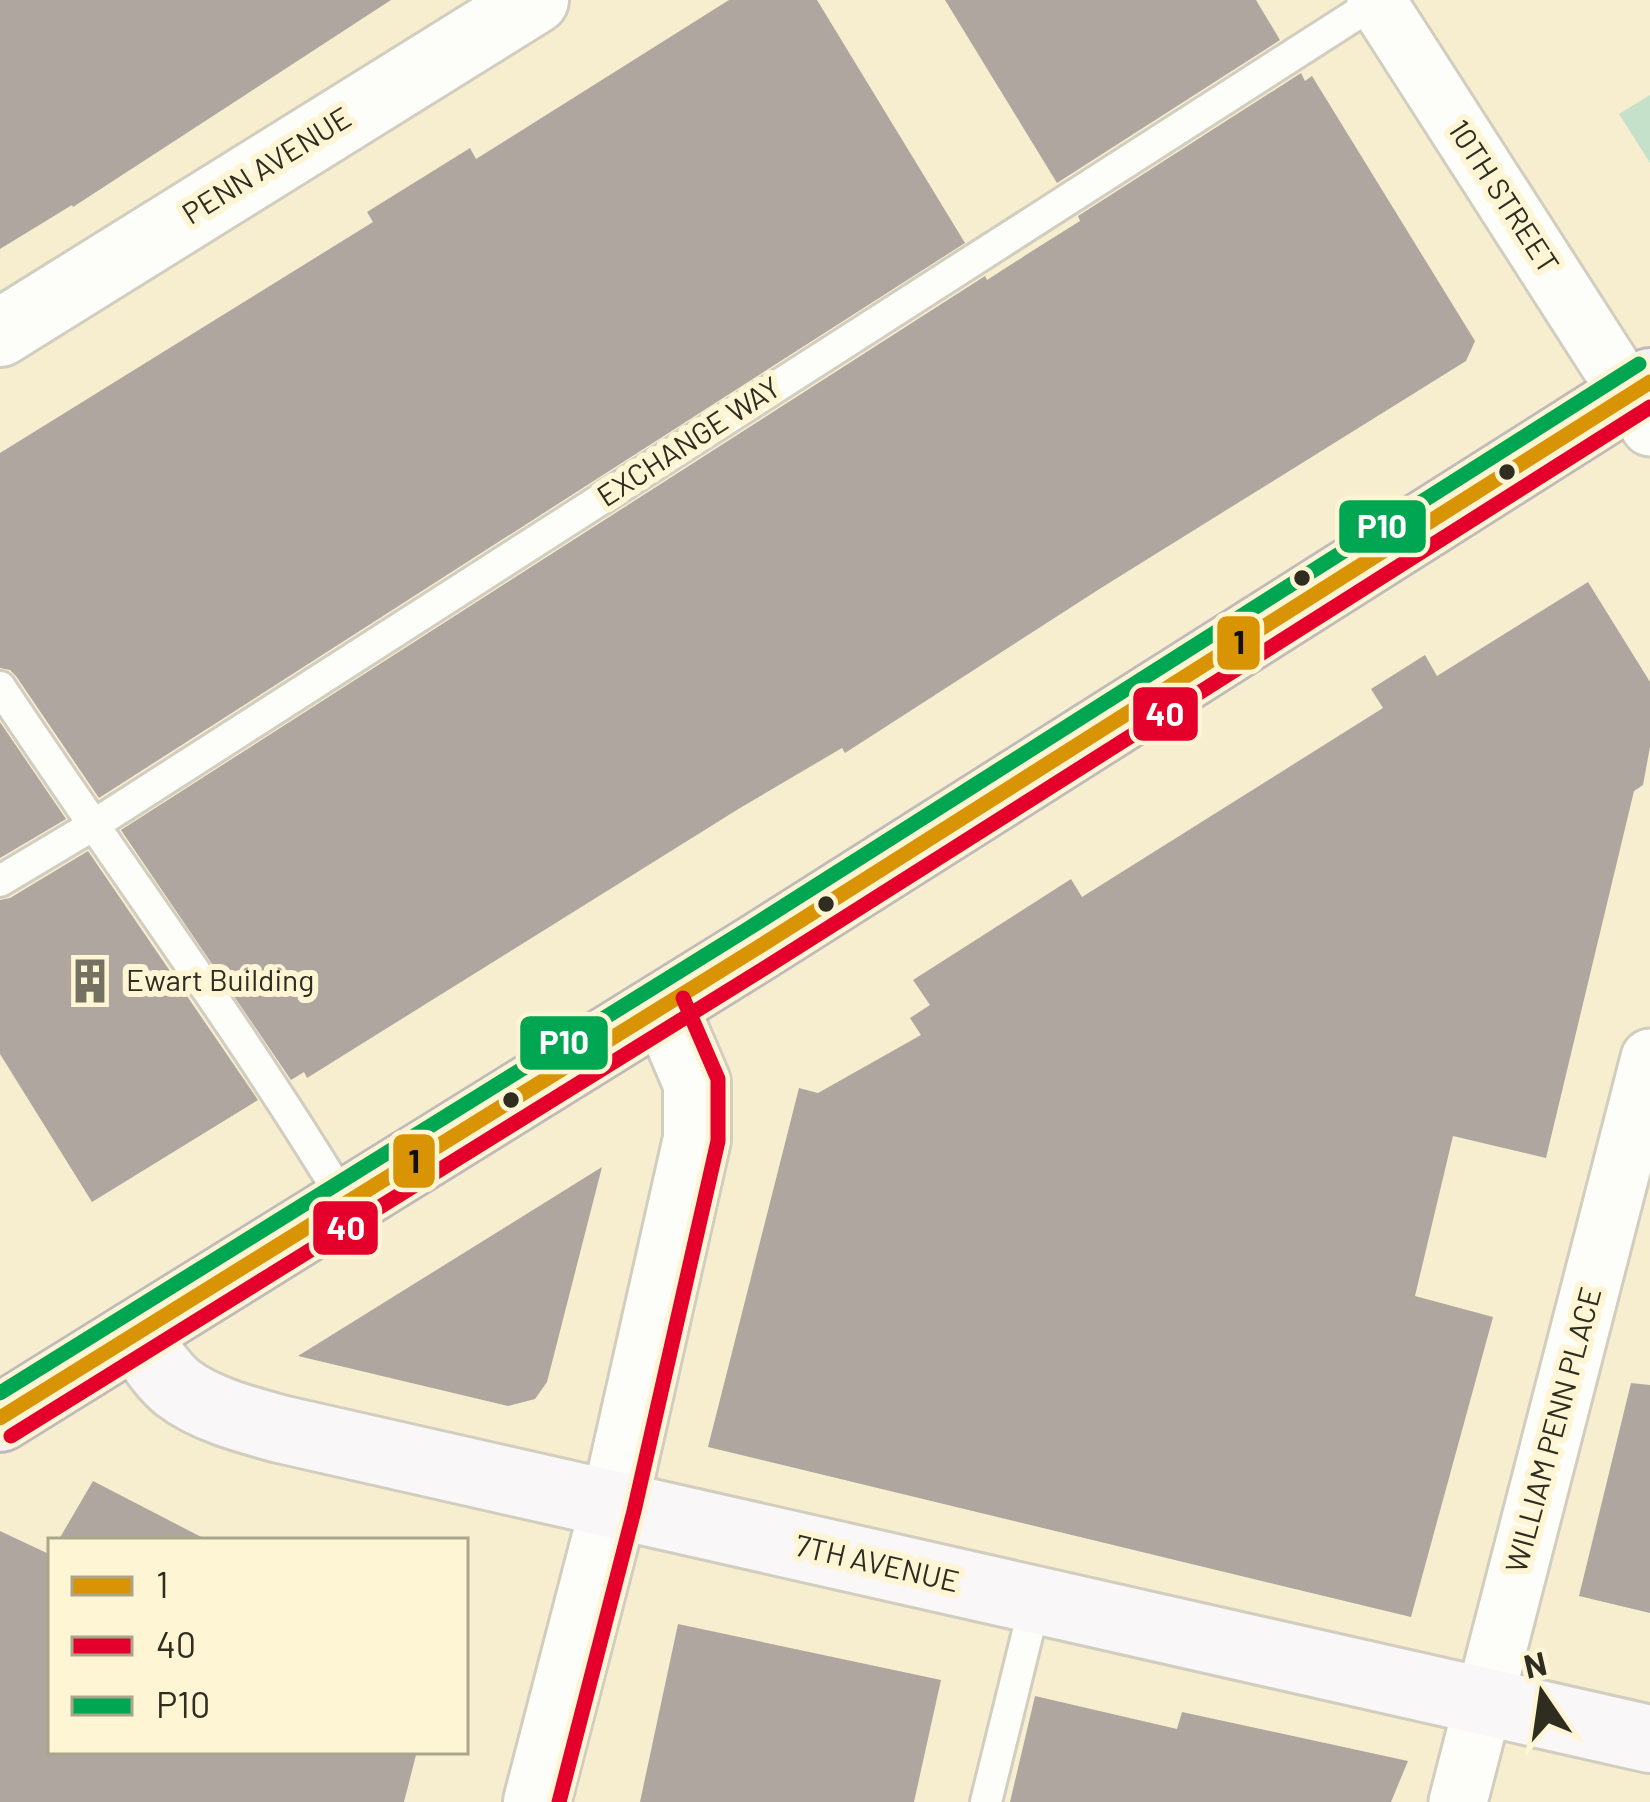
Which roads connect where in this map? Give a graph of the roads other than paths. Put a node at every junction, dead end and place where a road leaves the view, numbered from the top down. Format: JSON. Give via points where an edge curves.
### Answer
{"nodes":[{"id":1,"x":535,"y":0,"type":"edge"},
{"id":2,"x":1377,"y":1,"type":"edge"},
{"id":3,"x":0,"y":333,"type":"edge"},
{"id":4,"x":1643,"y":401,"type":"edge"},
{"id":5,"x":0,"y":686,"type":"edge"},
{"id":6,"x":92,"y":826,"type":"junction"},
{"id":7,"x":0,"y":880,"type":"edge"},
{"id":8,"x":664,"y":1006,"type":"junction"},
{"id":9,"x":1650,"y":1058,"type":"edge"},
{"id":10,"x":345,"y":1202,"type":"junction"},
{"id":11,"x":135,"y":1334,"type":"junction"},
{"id":12,"x":0,"y":1418,"type":"edge"},
{"id":13,"x":614,"y":1506,"type":"junction"},
{"id":14,"x":1036,"y":1599,"type":"junction"},
{"id":15,"x":1484,"y":1702,"type":"junction"},
{"id":16,"x":1650,"y":1739,"type":"edge"},
{"id":17,"x":537,"y":1802,"type":"edge"},
{"id":18,"x":986,"y":1802,"type":"edge"},
{"id":19,"x":1458,"y":1802,"type":"edge"}],
"edges":[{"from":1,"to":3,"type":"street","name":"PENN AVENUE"},
{"from":2,"to":4,"type":"street","name":"10TH STREET"},
{"from":2,"to":6,"type":"lane","name":"EXCHANGE WAY"},
{"from":4,"to":8,"type":"main road"},
{"from":5,"to":6,"type":"lane"},
{"from":6,"to":7,"type":"lane","name":"EXCHANGE WAY"},
{"from":6,"to":10,"type":"lane"},
{"from":8,"to":10,"type":"main road"},
{"from":8,"to":13,"type":"street","via":[[697,1083],[697,1139]]},
{"from":9,"to":15,"type":"street","name":"WILLIAM PENN PLACE"},
{"from":10,"to":11,"type":"main road"},
{"from":11,"to":12,"type":"main road"},
{"from":11,"to":13,"type":"main road","name":"7TH AVENUE","via":[[179,1389],[254,1421]]},
{"from":13,"to":14,"type":"main road","name":"7TH AVENUE"},
{"from":13,"to":17,"type":"street"},
{"from":14,"to":15,"type":"main road","name":"7TH AVENUE"},
{"from":14,"to":18,"type":"lane"},
{"from":15,"to":16,"type":"main road","name":"7TH AVENUE"},
{"from":15,"to":19,"type":"street","name":"WILLIAM PENN PLACE"}]}
